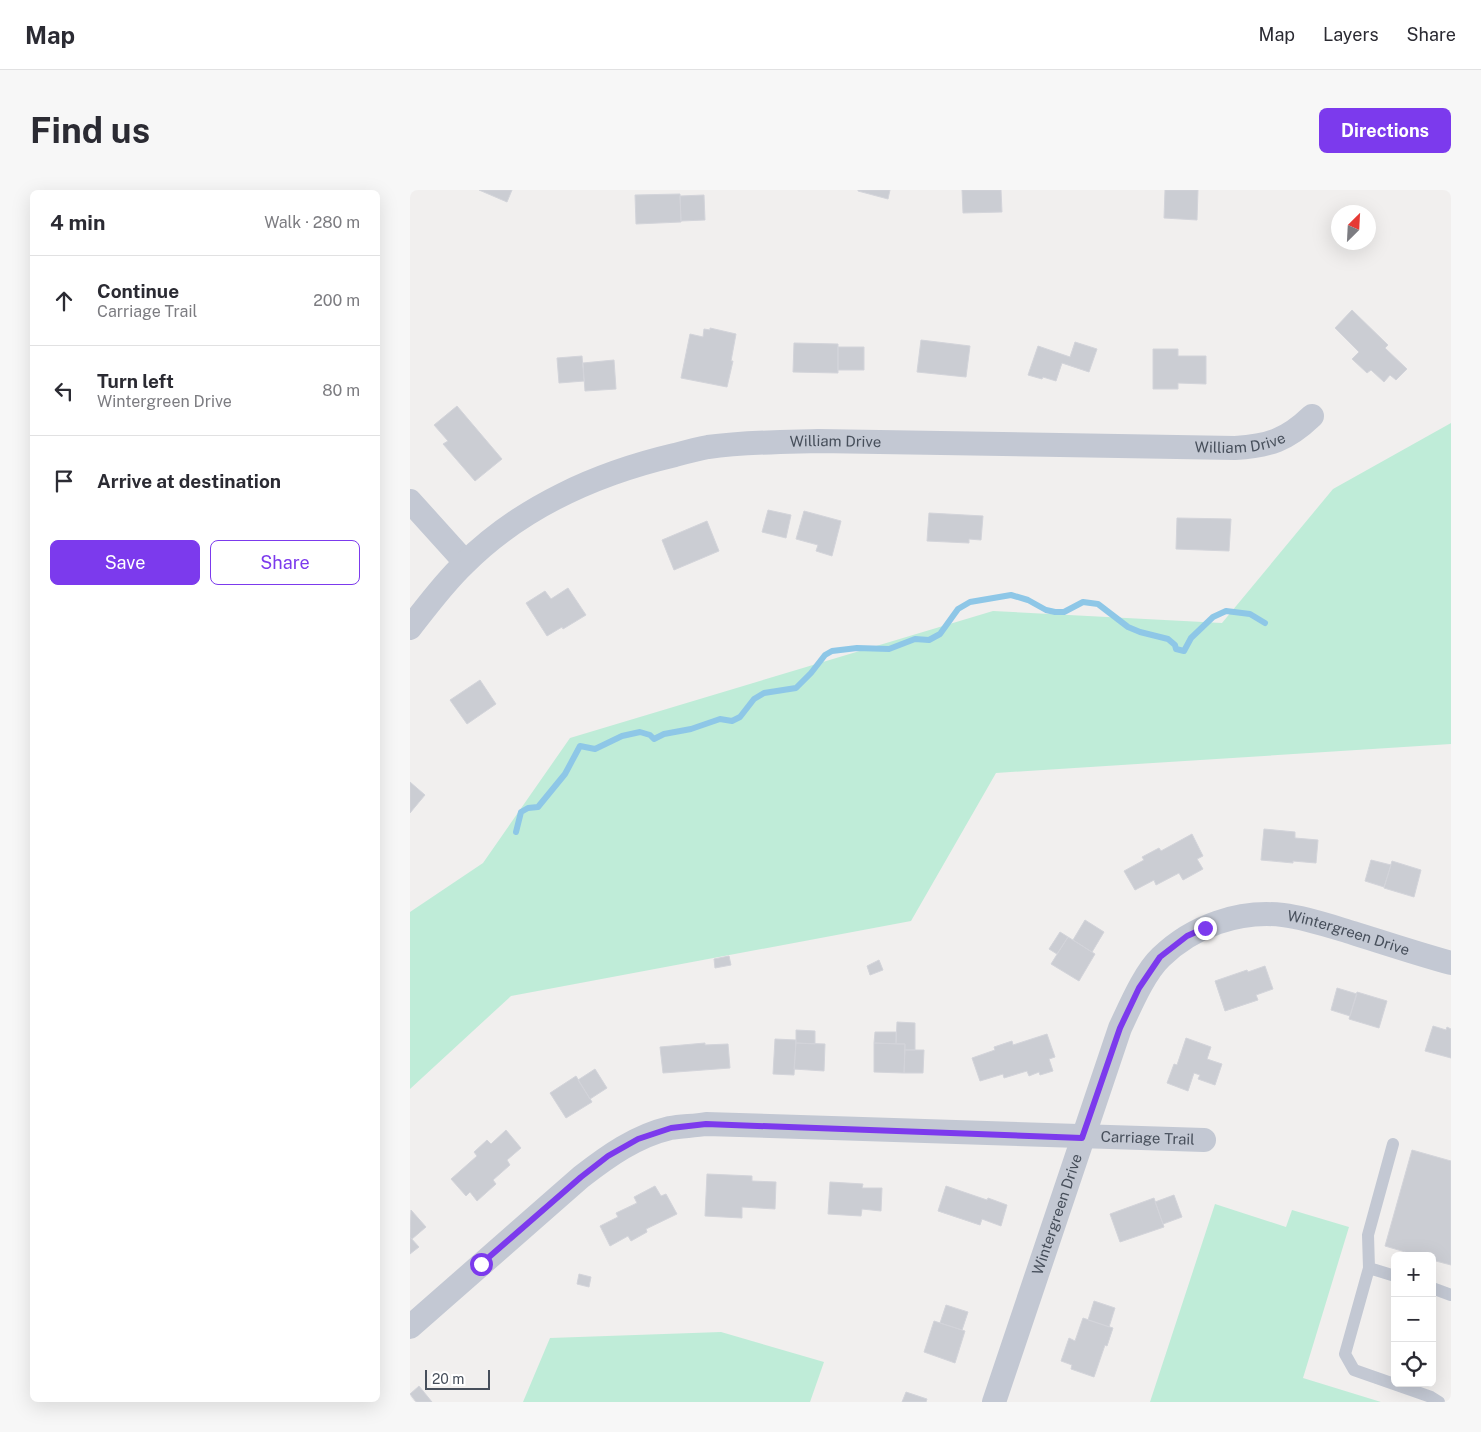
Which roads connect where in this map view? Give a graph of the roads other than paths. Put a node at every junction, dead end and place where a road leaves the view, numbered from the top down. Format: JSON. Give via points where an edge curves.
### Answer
{"nodes":[{"id":1,"x":1312,"y":416,"type":"dead end"},
{"id":2,"x":410,"y":501,"type":"edge"},
{"id":3,"x":466,"y":562,"type":"junction"},
{"id":4,"x":410,"y":628,"type":"edge"},
{"id":5,"x":1451,"y":963,"type":"edge"},
{"id":6,"x":1082,"y":1138,"type":"junction"},
{"id":7,"x":1204,"y":1140,"type":"dead end"},
{"id":8,"x":1393,"y":1144,"type":"dead end"},
{"id":9,"x":1368,"y":1268,"type":"junction"},
{"id":10,"x":1391,"y":1275,"type":"edge"},
{"id":11,"x":1436,"y":1289,"type":"edge"},
{"id":12,"x":1451,"y":1295,"type":"edge"},
{"id":13,"x":410,"y":1326,"type":"edge"},
{"id":14,"x":994,"y":1402,"type":"edge"},
{"id":15,"x":1439,"y":1402,"type":"edge"}],
"edges":[{"from":1,"to":3,"type":"street","name":"William Drive","via":[[1298,430],[1254,447],[818,441],[707,448],[619,470],[555,498],[507,528]]},
{"from":2,"to":3,"type":"street"},
{"from":3,"to":4,"type":"street","name":"William Drive"},
{"from":5,"to":6,"type":"street","name":"Wintergreen Drive","via":[[1314,921],[1282,915],[1252,915],[1223,920],[1187,936],[1160,957],[1139,988],[1120,1028]]},
{"from":6,"to":7,"type":"street","name":"Carriage Trail"},
{"from":6,"to":13,"type":"street","name":"Carriage Trail","via":[[706,1124],[671,1128],[638,1139],[608,1156]]},
{"from":6,"to":14,"type":"street","name":"Wintergreen Drive"},
{"from":8,"to":9,"type":"lane","via":[[1368,1235]]},
{"from":9,"to":10,"type":"lane"},
{"from":9,"to":15,"type":"lane","via":[[1345,1354],[1354,1370]]},
{"from":11,"to":12,"type":"lane"}]}
